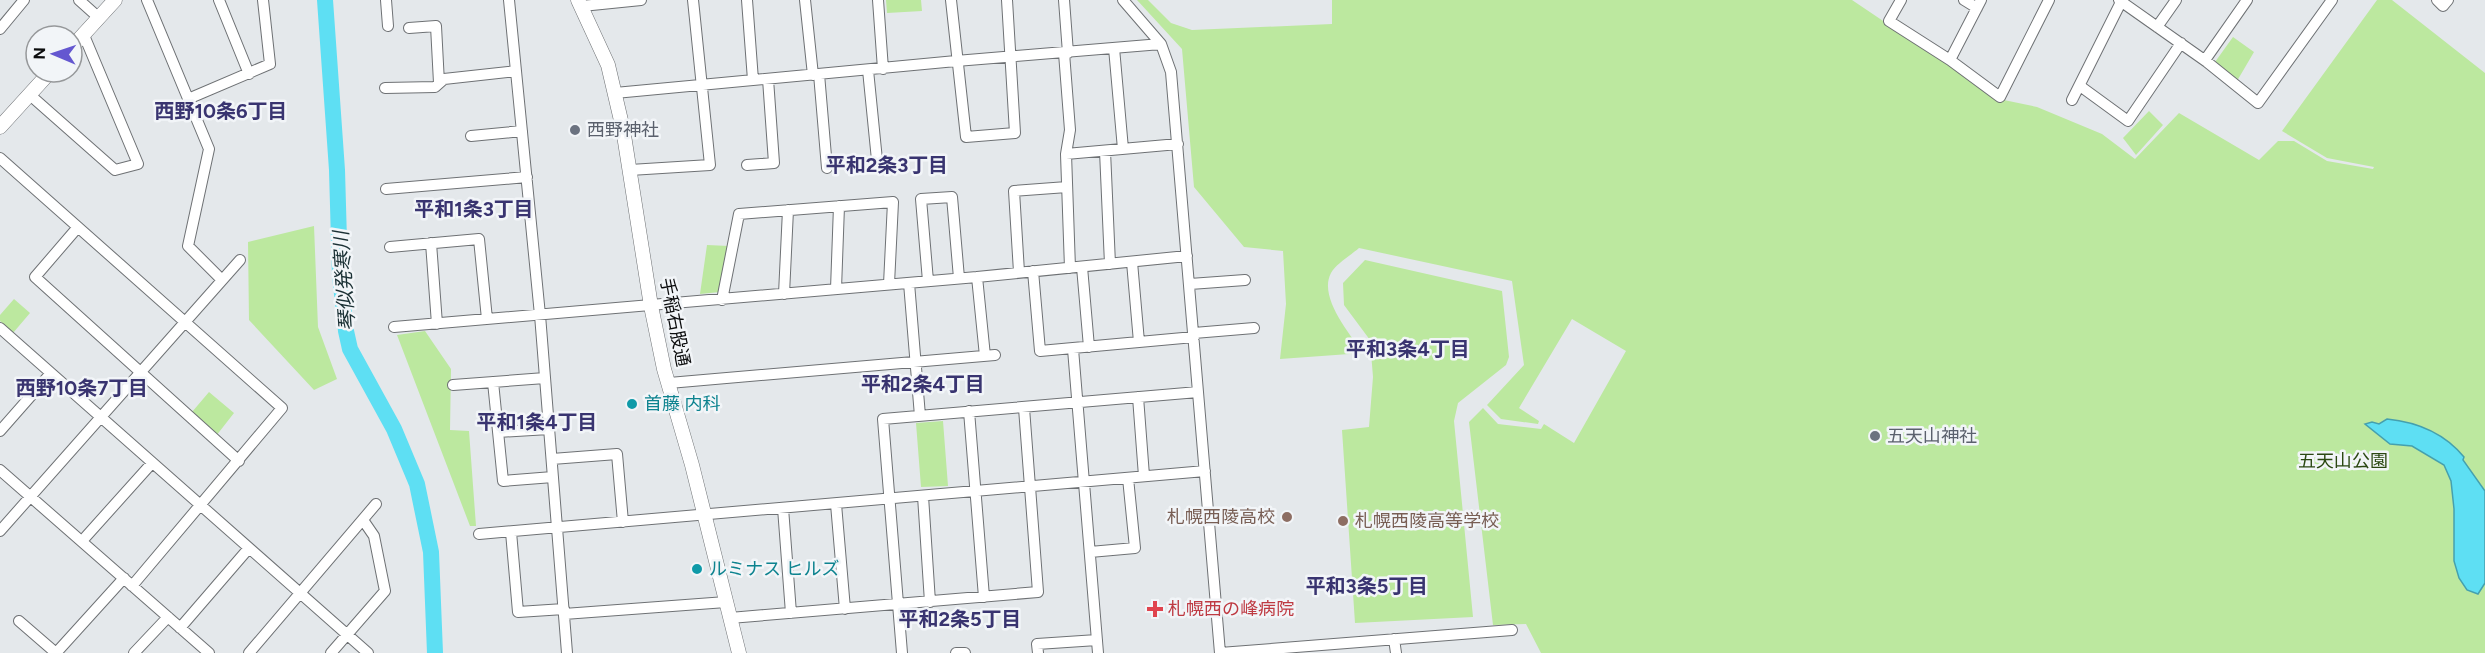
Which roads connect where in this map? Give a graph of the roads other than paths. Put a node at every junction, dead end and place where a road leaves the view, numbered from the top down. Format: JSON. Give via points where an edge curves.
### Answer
{"nodes":[{"id":1,"x":24,"y":0,"type":"edge"},
{"id":2,"x":79,"y":0,"type":"edge"},
{"id":3,"x":114,"y":0,"type":"edge"},
{"id":4,"x":147,"y":0,"type":"edge"},
{"id":5,"x":219,"y":0,"type":"edge"},
{"id":6,"x":263,"y":0,"type":"edge"},
{"id":7,"x":386,"y":0,"type":"edge"},
{"id":8,"x":508,"y":0,"type":"edge"},
{"id":9,"x":641,"y":0,"type":"edge"},
{"id":10,"x":693,"y":0,"type":"edge"},
{"id":11,"x":747,"y":0,"type":"edge"},
{"id":12,"x":805,"y":0,"type":"edge"},
{"id":13,"x":878,"y":0,"type":"edge"},
{"id":14,"x":951,"y":0,"type":"edge"},
{"id":15,"x":1007,"y":0,"type":"edge"},
{"id":16,"x":1064,"y":0,"type":"edge"},
{"id":17,"x":1123,"y":0,"type":"edge"},
{"id":18,"x":1901,"y":0,"type":"edge"},
{"id":19,"x":1964,"y":0,"type":"edge"},
{"id":20,"x":2049,"y":0,"type":"edge"},
{"id":21,"x":2121,"y":0,"type":"edge"},
{"id":22,"x":2176,"y":0,"type":"edge"},
{"id":23,"x":2247,"y":0,"type":"edge"},
{"id":24,"x":2332,"y":0,"type":"edge"},
{"id":25,"x":2437,"y":0,"type":"edge"},
{"id":26,"x":2448,"y":0,"type":"edge"},
{"id":27,"x":580,"y":3,"type":"edge"},
{"id":28,"x":1979,"y":4,"type":"edge"},
{"id":29,"x":98,"y":17,"type":"junction"},
{"id":30,"x":388,"y":26,"type":"dead end"},
{"id":31,"x":2157,"y":27,"type":"junction"},
{"id":32,"x":409,"y":28,"type":"dead end"},
{"id":33,"x":0,"y":29,"type":"edge"},
{"id":34,"x":84,"y":32,"type":"edge"},
{"id":35,"x":84,"y":35,"type":"edge"},
{"id":36,"x":1161,"y":44,"type":"junction"},
{"id":37,"x":2181,"y":44,"type":"junction"},
{"id":38,"x":1114,"y":48,"type":"junction"},
{"id":39,"x":1066,"y":53,"type":"junction"},
{"id":40,"x":1011,"y":56,"type":"junction"},
{"id":41,"x":1950,"y":60,"type":"junction"},
{"id":42,"x":2205,"y":60,"type":"junction"},
{"id":43,"x":956,"y":61,"type":"junction"},
{"id":44,"x":883,"y":69,"type":"junction"},
{"id":45,"x":868,"y":70,"type":"junction"},
{"id":46,"x":516,"y":71,"type":"junction"},
{"id":47,"x":249,"y":74,"type":"junction"},
{"id":48,"x":816,"y":75,"type":"junction"},
{"id":49,"x":768,"y":79,"type":"junction"},
{"id":50,"x":753,"y":81,"type":"junction"},
{"id":51,"x":440,"y":83,"type":"junction"},
{"id":52,"x":40,"y":84,"type":"edge"},
{"id":53,"x":701,"y":85,"type":"junction"},
{"id":54,"x":2080,"y":86,"type":"junction"},
{"id":55,"x":385,"y":88,"type":"dead end"},
{"id":56,"x":615,"y":93,"type":"junction"},
{"id":57,"x":30,"y":95,"type":"junction"},
{"id":58,"x":188,"y":99,"type":"junction"},
{"id":59,"x":2072,"y":100,"type":"dead end"},
{"id":60,"x":0,"y":127,"type":"edge"},
{"id":61,"x":522,"y":131,"type":"junction"},
{"id":62,"x":471,"y":136,"type":"dead end"},
{"id":63,"x":1178,"y":144,"type":"junction"},
{"id":64,"x":1124,"y":149,"type":"junction"},
{"id":65,"x":1105,"y":151,"type":"junction"},
{"id":66,"x":1066,"y":154,"type":"junction"},
{"id":67,"x":0,"y":158,"type":"edge"},
{"id":68,"x":877,"y":160,"type":"dead end"},
{"id":69,"x":747,"y":165,"type":"dead end"},
{"id":70,"x":827,"y":168,"type":"dead end"},
{"id":71,"x":630,"y":170,"type":"junction"},
{"id":72,"x":527,"y":177,"type":"junction"},
{"id":73,"x":1066,"y":187,"type":"junction"},
{"id":74,"x":386,"y":189,"type":"dead end"},
{"id":75,"x":839,"y":206,"type":"junction"},
{"id":76,"x":788,"y":210,"type":"junction"},
{"id":77,"x":78,"y":227,"type":"junction"},
{"id":78,"x":431,"y":243,"type":"junction"},
{"id":79,"x":390,"y":247,"type":"dead end"},
{"id":80,"x":1187,"y":256,"type":"junction"},
{"id":81,"x":240,"y":260,"type":"dead end"},
{"id":82,"x":1132,"y":262,"type":"junction"},
{"id":83,"x":1110,"y":264,"type":"junction"},
{"id":84,"x":1082,"y":267,"type":"junction"},
{"id":85,"x":1070,"y":268,"type":"junction"},
{"id":86,"x":1033,"y":271,"type":"junction"},
{"id":87,"x":1019,"y":272,"type":"junction"},
{"id":88,"x":977,"y":277,"type":"junction"},
{"id":89,"x":959,"y":278,"type":"junction"},
{"id":90,"x":222,"y":280,"type":"junction"},
{"id":91,"x":1245,"y":280,"type":"dead end"},
{"id":92,"x":927,"y":281,"type":"junction"},
{"id":93,"x":909,"y":283,"type":"junction"},
{"id":94,"x":889,"y":284,"type":"junction"},
{"id":95,"x":1190,"y":284,"type":"junction"},
{"id":96,"x":836,"y":290,"type":"junction"},
{"id":97,"x":784,"y":294,"type":"junction"},
{"id":98,"x":722,"y":300,"type":"junction"},
{"id":99,"x":651,"y":306,"type":"junction"},
{"id":100,"x":540,"y":315,"type":"junction"},
{"id":101,"x":487,"y":319,"type":"junction"},
{"id":102,"x":186,"y":322,"type":"junction"},
{"id":103,"x":437,"y":324,"type":"junction"},
{"id":104,"x":394,"y":327,"type":"dead end"},
{"id":105,"x":1254,"y":328,"type":"dead end"},
{"id":106,"x":0,"y":329,"type":"edge"},
{"id":107,"x":1194,"y":335,"type":"junction"},
{"id":108,"x":1139,"y":342,"type":"junction"},
{"id":109,"x":1089,"y":347,"type":"junction"},
{"id":110,"x":1073,"y":349,"type":"junction"},
{"id":111,"x":916,"y":362,"type":"junction"},
{"id":112,"x":51,"y":373,"type":"junction"},
{"id":113,"x":141,"y":373,"type":"junction"},
{"id":114,"x":545,"y":378,"type":"junction"},
{"id":115,"x":493,"y":382,"type":"junction"},
{"id":116,"x":669,"y":384,"type":"junction"},
{"id":117,"x":453,"y":385,"type":"dead end"},
{"id":118,"x":1198,"y":392,"type":"junction"},
{"id":119,"x":1138,"y":397,"type":"junction"},
{"id":120,"x":1077,"y":402,"type":"junction"},
{"id":121,"x":1024,"y":408,"type":"junction"},
{"id":122,"x":969,"y":411,"type":"junction"},
{"id":123,"x":920,"y":416,"type":"junction"},
{"id":124,"x":101,"y":418,"type":"junction"},
{"id":125,"x":549,"y":429,"type":"junction"},
{"id":126,"x":0,"y":431,"type":"edge"},
{"id":127,"x":498,"y":432,"type":"junction"},
{"id":128,"x":552,"y":459,"type":"junction"},
{"id":129,"x":239,"y":461,"type":"junction"},
{"id":130,"x":152,"y":463,"type":"junction"},
{"id":131,"x":0,"y":470,"type":"edge"},
{"id":132,"x":1205,"y":471,"type":"junction"},
{"id":133,"x":1144,"y":476,"type":"junction"},
{"id":134,"x":553,"y":477,"type":"junction"},
{"id":135,"x":1128,"y":478,"type":"junction"},
{"id":136,"x":1085,"y":482,"type":"junction"},
{"id":137,"x":1029,"y":487,"type":"junction"},
{"id":138,"x":976,"y":492,"type":"junction"},
{"id":139,"x":922,"y":496,"type":"junction"},
{"id":140,"x":31,"y":497,"type":"junction"},
{"id":141,"x":889,"y":500,"type":"junction"},
{"id":142,"x":376,"y":504,"type":"dead end"},
{"id":143,"x":836,"y":504,"type":"junction"},
{"id":144,"x":201,"y":506,"type":"junction"},
{"id":145,"x":783,"y":508,"type":"junction"},
{"id":146,"x":704,"y":515,"type":"junction"},
{"id":147,"x":363,"y":519,"type":"junction"},
{"id":148,"x":623,"y":522,"type":"junction"},
{"id":149,"x":557,"y":528,"type":"junction"},
{"id":150,"x":0,"y":531,"type":"edge"},
{"id":151,"x":511,"y":532,"type":"junction"},
{"id":152,"x":479,"y":534,"type":"dead end"},
{"id":153,"x":82,"y":541,"type":"junction"},
{"id":154,"x":249,"y":549,"type":"junction"},
{"id":155,"x":1090,"y":552,"type":"junction"},
{"id":156,"x":128,"y":582,"type":"junction"},
{"id":157,"x":300,"y":593,"type":"junction"},
{"id":158,"x":984,"y":597,"type":"junction"},
{"id":159,"x":726,"y":602,"type":"junction"},
{"id":160,"x":930,"y":602,"type":"junction"},
{"id":161,"x":897,"y":605,"type":"junction"},
{"id":162,"x":845,"y":609,"type":"junction"},
{"id":163,"x":564,"y":612,"type":"junction"},
{"id":164,"x":791,"y":613,"type":"junction"},
{"id":165,"x":168,"y":617,"type":"junction"},
{"id":166,"x":730,"y":618,"type":"junction"},
{"id":167,"x":19,"y":621,"type":"dead end"},
{"id":168,"x":180,"y":628,"type":"junction"},
{"id":169,"x":1512,"y":630,"type":"dead end"},
{"id":170,"x":347,"y":634,"type":"junction"},
{"id":171,"x":1394,"y":639,"type":"junction"},
{"id":172,"x":1097,"y":640,"type":"junction"},
{"id":173,"x":56,"y":653,"type":"edge"},
{"id":174,"x":134,"y":653,"type":"edge"},
{"id":175,"x":207,"y":653,"type":"edge"},
{"id":176,"x":249,"y":653,"type":"edge"},
{"id":177,"x":331,"y":653,"type":"edge"},
{"id":178,"x":368,"y":653,"type":"edge"},
{"id":179,"x":567,"y":653,"type":"edge"},
{"id":180,"x":739,"y":653,"type":"edge"},
{"id":181,"x":902,"y":653,"type":"edge"},
{"id":182,"x":956,"y":653,"type":"edge"},
{"id":183,"x":965,"y":653,"type":"edge"},
{"id":184,"x":1038,"y":653,"type":"edge"},
{"id":185,"x":1098,"y":653,"type":"edge"},
{"id":186,"x":1220,"y":653,"type":"edge"},
{"id":187,"x":1396,"y":653,"type":"edge"}],
"edges":[{"from":1,"to":33,"type":"street"},
{"from":2,"to":29,"type":"street"},
{"from":3,"to":29,"type":"street"},
{"from":4,"to":58,"type":"street"},
{"from":5,"to":47,"type":"street"},
{"from":6,"to":47,"type":"street","via":[[270,64]]},
{"from":7,"to":30,"type":"street"},
{"from":8,"to":46,"type":"street"},
{"from":9,"to":27,"type":"street"},
{"from":10,"to":53,"type":"street"},
{"from":11,"to":50,"type":"street"},
{"from":12,"to":48,"type":"street"},
{"from":13,"to":44,"type":"street"},
{"from":14,"to":43,"type":"street"},
{"from":15,"to":40,"type":"street"},
{"from":16,"to":39,"type":"street"},
{"from":17,"to":36,"type":"street"},
{"from":18,"to":41,"type":"street","via":[[1889,21]]},
{"from":19,"to":28,"type":"street"},
{"from":20,"to":41,"type":"street","via":[[2000,97]]},
{"from":21,"to":31,"type":"street"},
{"from":21,"to":54,"type":"street"},
{"from":22,"to":31,"type":"street"},
{"from":23,"to":42,"type":"street"},
{"from":24,"to":42,"type":"street","via":[[2258,103]]},
{"from":25,"to":26,"type":"street","via":[[2443,6]]},
{"from":27,"to":56,"type":"street","name":"手稲右股通","via":[[608,65]]},
{"from":28,"to":41,"type":"street"},
{"from":29,"to":34,"type":"street"},
{"from":31,"to":37,"type":"street"},
{"from":32,"to":51,"type":"street","via":[[436,26]]},
{"from":35,"to":57,"type":"street","via":[[138,164],[115,170]]},
{"from":36,"to":38,"type":"street"},
{"from":36,"to":63,"type":"street","via":[[1171,72]]},
{"from":37,"to":42,"type":"street"},
{"from":37,"to":54,"type":"street","via":[[2128,120]]},
{"from":38,"to":39,"type":"street"},
{"from":38,"to":64,"type":"street"},
{"from":39,"to":40,"type":"street"},
{"from":39,"to":66,"type":"street","via":[[1070,130]]},
{"from":40,"to":43,"type":"street"},
{"from":40,"to":43,"type":"street","via":[[1015,133],[966,137]]},
{"from":43,"to":44,"type":"street"},
{"from":44,"to":45,"type":"street"},
{"from":45,"to":48,"type":"street"},
{"from":45,"to":68,"type":"street"},
{"from":46,"to":51,"type":"street","via":[[444,79]]},
{"from":46,"to":61,"type":"street"},
{"from":47,"to":58,"type":"street"},
{"from":48,"to":49,"type":"street"},
{"from":48,"to":70,"type":"street"},
{"from":49,"to":50,"type":"street"},
{"from":49,"to":69,"type":"street","via":[[774,163]]},
{"from":50,"to":53,"type":"street"},
{"from":51,"to":55,"type":"street","via":[[435,87]]},
{"from":52,"to":57,"type":"street"},
{"from":53,"to":56,"type":"street"},
{"from":53,"to":71,"type":"street","via":[[710,165]]},
{"from":54,"to":59,"type":"street"},
{"from":56,"to":71,"type":"street","name":"手稲右股通"},
{"from":57,"to":60,"type":"street"},
{"from":58,"to":90,"type":"street","via":[[209,149],[188,246]]},
{"from":61,"to":62,"type":"street"},
{"from":61,"to":72,"type":"street"},
{"from":63,"to":64,"type":"street"},
{"from":63,"to":80,"type":"street"},
{"from":64,"to":65,"type":"street"},
{"from":65,"to":66,"type":"street"},
{"from":65,"to":83,"type":"street"},
{"from":66,"to":73,"type":"street"},
{"from":67,"to":77,"type":"street"},
{"from":71,"to":99,"type":"street","name":"手稲右股通"},
{"from":72,"to":74,"type":"street"},
{"from":72,"to":100,"type":"street"},
{"from":73,"to":85,"type":"street"},
{"from":73,"to":87,"type":"street","via":[[1014,191]]},
{"from":75,"to":76,"type":"street"},
{"from":75,"to":94,"type":"street","via":[[893,202]]},
{"from":75,"to":96,"type":"street"},
{"from":76,"to":97,"type":"street"},
{"from":76,"to":98,"type":"street","via":[[739,214]]},
{"from":77,"to":102,"type":"street"},
{"from":77,"to":113,"type":"street","via":[[35,277]]},
{"from":78,"to":79,"type":"street"},
{"from":78,"to":101,"type":"street","via":[[479,239]]},
{"from":78,"to":103,"type":"street"},
{"from":80,"to":82,"type":"street"},
{"from":80,"to":95,"type":"street"},
{"from":81,"to":90,"type":"street"},
{"from":82,"to":83,"type":"street"},
{"from":82,"to":108,"type":"street"},
{"from":83,"to":84,"type":"street"},
{"from":84,"to":85,"type":"street"},
{"from":84,"to":109,"type":"street"},
{"from":85,"to":86,"type":"street"},
{"from":86,"to":87,"type":"street"},
{"from":86,"to":110,"type":"street","via":[[1040,351]]},
{"from":87,"to":88,"type":"street"},
{"from":88,"to":89,"type":"street"},
{"from":88,"to":111,"type":"street","via":[[990,355]]},
{"from":89,"to":92,"type":"street"},
{"from":89,"to":92,"type":"street","via":[[952,198],[921,199]]},
{"from":90,"to":102,"type":"street"},
{"from":91,"to":95,"type":"street"},
{"from":92,"to":93,"type":"street"},
{"from":93,"to":94,"type":"street"},
{"from":93,"to":111,"type":"street"},
{"from":94,"to":96,"type":"street"},
{"from":95,"to":107,"type":"street"},
{"from":96,"to":97,"type":"street"},
{"from":97,"to":98,"type":"street"},
{"from":98,"to":99,"type":"street"},
{"from":99,"to":100,"type":"street"},
{"from":99,"to":116,"type":"street","name":"手稲右股通"},
{"from":100,"to":101,"type":"street"},
{"from":100,"to":114,"type":"street"},
{"from":101,"to":103,"type":"street"},
{"from":102,"to":113,"type":"street"},
{"from":102,"to":129,"type":"street","via":[[282,408]]},
{"from":103,"to":104,"type":"street"},
{"from":105,"to":107,"type":"street"},
{"from":106,"to":112,"type":"street"},
{"from":107,"to":108,"type":"street"},
{"from":107,"to":118,"type":"street"},
{"from":108,"to":109,"type":"street"},
{"from":109,"to":110,"type":"street"},
{"from":110,"to":120,"type":"street"},
{"from":111,"to":116,"type":"street"},
{"from":111,"to":123,"type":"street"},
{"from":112,"to":124,"type":"street"},
{"from":112,"to":126,"type":"street"},
{"from":113,"to":124,"type":"street"},
{"from":113,"to":129,"type":"street"},
{"from":114,"to":115,"type":"street"},
{"from":114,"to":125,"type":"street"},
{"from":115,"to":117,"type":"street"},
{"from":115,"to":127,"type":"street"},
{"from":116,"to":146,"type":"street","name":"手稲右股通"},
{"from":118,"to":119,"type":"street"},
{"from":118,"to":132,"type":"street"},
{"from":119,"to":120,"type":"street"},
{"from":119,"to":133,"type":"street"},
{"from":120,"to":121,"type":"street"},
{"from":120,"to":136,"type":"street"},
{"from":121,"to":122,"type":"street"},
{"from":121,"to":137,"type":"street"},
{"from":122,"to":123,"type":"street"},
{"from":122,"to":138,"type":"street"},
{"from":123,"to":141,"type":"street","via":[[884,419]]},
{"from":124,"to":130,"type":"street"},
{"from":124,"to":140,"type":"street"},
{"from":125,"to":127,"type":"street"},
{"from":125,"to":128,"type":"street"},
{"from":127,"to":134,"type":"street","via":[[503,481]]},
{"from":128,"to":134,"type":"street"},
{"from":128,"to":148,"type":"street","via":[[617,454]]},
{"from":129,"to":144,"type":"street"},
{"from":130,"to":144,"type":"street"},
{"from":130,"to":153,"type":"street"},
{"from":131,"to":140,"type":"street"},
{"from":132,"to":133,"type":"street"},
{"from":132,"to":186,"type":"street"},
{"from":133,"to":135,"type":"street"},
{"from":134,"to":149,"type":"street"},
{"from":135,"to":136,"type":"street"},
{"from":135,"to":155,"type":"street","via":[[1135,548]]},
{"from":136,"to":137,"type":"street"},
{"from":136,"to":155,"type":"street"},
{"from":137,"to":138,"type":"street"},
{"from":137,"to":158,"type":"street","via":[[1038,592]]},
{"from":138,"to":139,"type":"street"},
{"from":138,"to":158,"type":"street"},
{"from":139,"to":141,"type":"street"},
{"from":139,"to":160,"type":"street"},
{"from":140,"to":150,"type":"street"},
{"from":140,"to":153,"type":"street"},
{"from":141,"to":143,"type":"street"},
{"from":141,"to":161,"type":"street"},
{"from":142,"to":147,"type":"street"},
{"from":143,"to":145,"type":"street"},
{"from":143,"to":162,"type":"street"},
{"from":144,"to":154,"type":"street"},
{"from":144,"to":156,"type":"street"},
{"from":145,"to":146,"type":"street"},
{"from":145,"to":164,"type":"street"},
{"from":146,"to":148,"type":"street"},
{"from":146,"to":159,"type":"street","name":"手稲右股通"},
{"from":147,"to":157,"type":"street"},
{"from":147,"to":170,"type":"street","via":[[374,536],[385,591]]},
{"from":148,"to":149,"type":"street"},
{"from":149,"to":151,"type":"street"},
{"from":149,"to":163,"type":"street"},
{"from":151,"to":152,"type":"street"},
{"from":151,"to":163,"type":"street","via":[[518,612]]},
{"from":153,"to":156,"type":"street"},
{"from":154,"to":157,"type":"street"},
{"from":154,"to":168,"type":"street"},
{"from":155,"to":172,"type":"street"},
{"from":156,"to":165,"type":"street"},
{"from":156,"to":173,"type":"street"},
{"from":157,"to":170,"type":"street"},
{"from":157,"to":176,"type":"street"},
{"from":158,"to":160,"type":"street"},
{"from":159,"to":163,"type":"street"},
{"from":159,"to":166,"type":"street","name":"手稲右股通"},
{"from":160,"to":161,"type":"street"},
{"from":161,"to":162,"type":"street"},
{"from":161,"to":181,"type":"street"},
{"from":162,"to":164,"type":"street"},
{"from":163,"to":179,"type":"street"},
{"from":164,"to":166,"type":"street"},
{"from":165,"to":168,"type":"street"},
{"from":165,"to":174,"type":"street"},
{"from":166,"to":180,"type":"street","name":"手稲右股通"},
{"from":167,"to":173,"type":"street"},
{"from":168,"to":175,"type":"street"},
{"from":169,"to":171,"type":"street"},
{"from":170,"to":177,"type":"street"},
{"from":170,"to":178,"type":"street"},
{"from":171,"to":186,"type":"street"},
{"from":171,"to":187,"type":"street"},
{"from":172,"to":184,"type":"street","via":[[1037,644]]},
{"from":172,"to":185,"type":"street"},
{"from":182,"to":183,"type":"street"}]}
